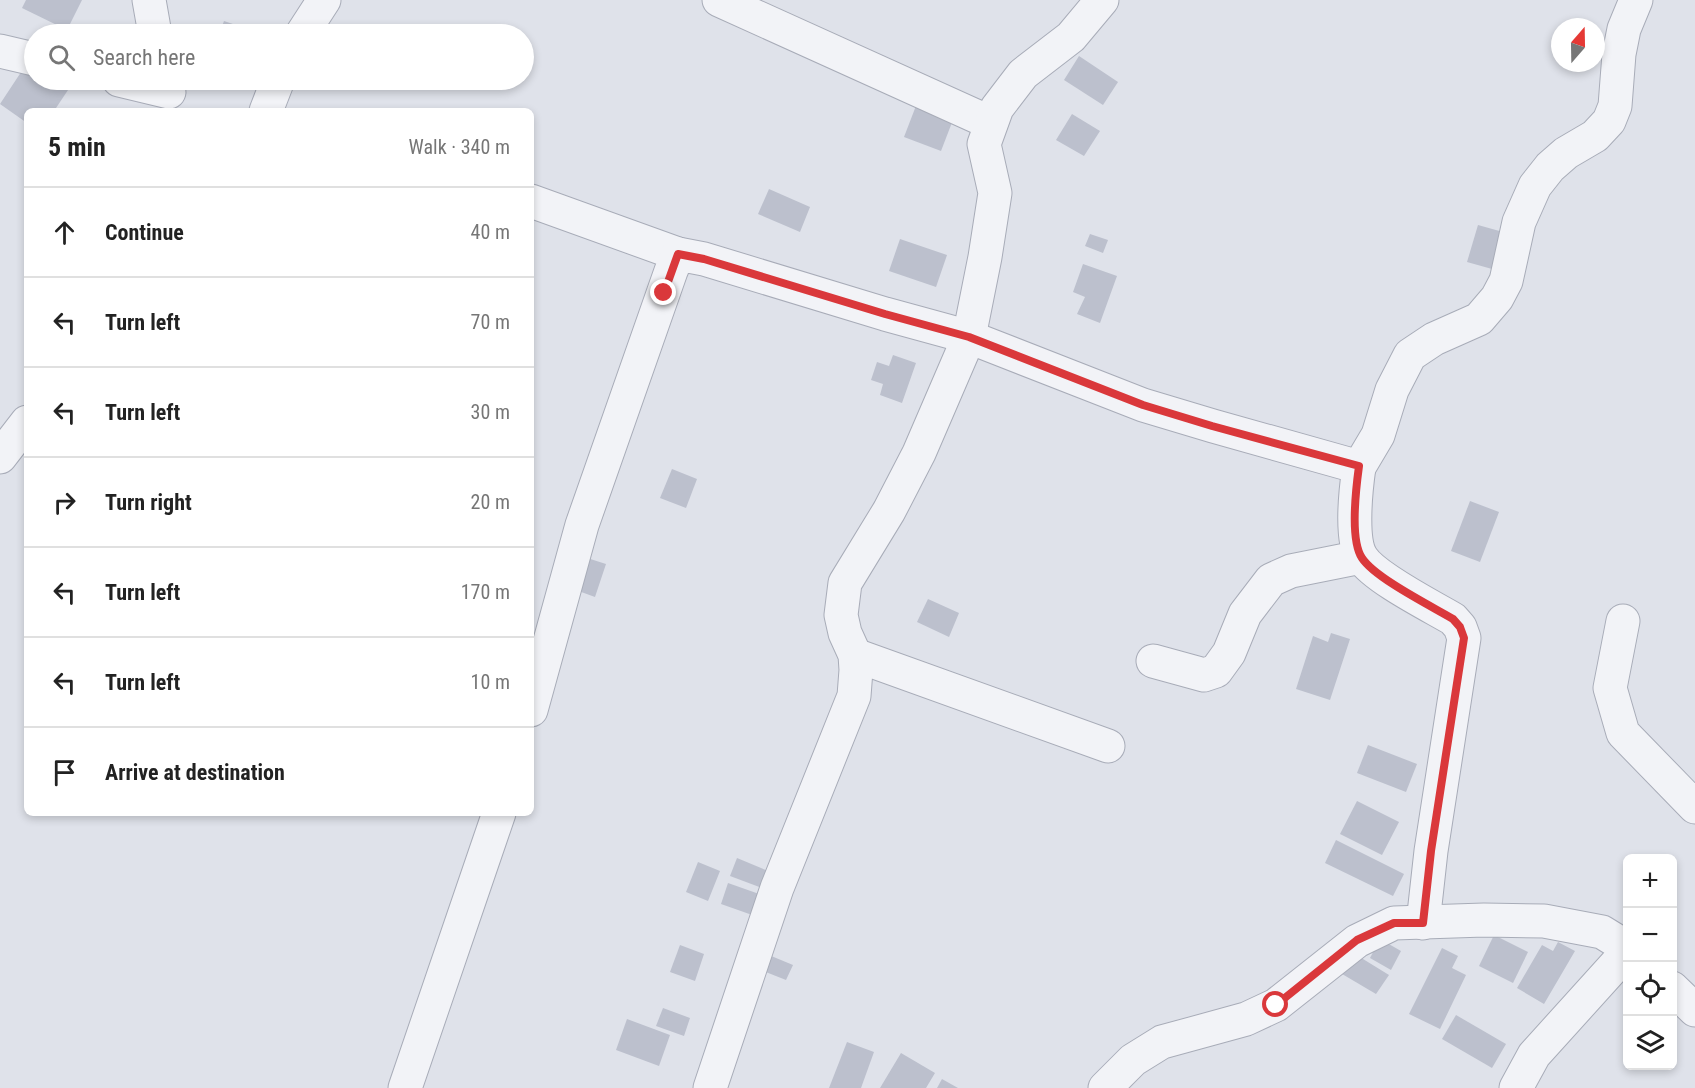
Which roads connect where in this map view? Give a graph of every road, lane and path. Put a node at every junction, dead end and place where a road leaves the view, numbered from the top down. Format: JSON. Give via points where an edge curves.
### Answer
{"nodes":[{"id":1,"x":149,"y":0,"type":"edge"},
{"id":2,"x":324,"y":0,"type":"edge"},
{"id":3,"x":718,"y":0,"type":"edge"},
{"id":4,"x":1102,"y":0,"type":"edge"},
{"id":5,"x":1636,"y":0,"type":"edge"},
{"id":6,"x":153,"y":24,"type":"edge"},
{"id":7,"x":308,"y":24,"type":"edge"},
{"id":8,"x":0,"y":51,"type":"edge"},
{"id":9,"x":24,"y":57,"type":"edge"},
{"id":10,"x":158,"y":90,"type":"edge"},
{"id":11,"x":274,"y":90,"type":"edge"},
{"id":12,"x":173,"y":94,"type":"edge"},
{"id":13,"x":267,"y":108,"type":"edge"},
{"id":14,"x":991,"y":123,"type":"junction"},
{"id":15,"x":534,"y":202,"type":"edge"},
{"id":16,"x":678,"y":254,"type":"junction"},
{"id":17,"x":969,"y":337,"type":"junction"},
{"id":18,"x":24,"y":426,"type":"edge"},
{"id":19,"x":0,"y":457,"type":"edge"},
{"id":20,"x":1359,"y":466,"type":"junction"},
{"id":21,"x":1361,"y":557,"type":"junction"},
{"id":22,"x":1623,"y":621,"type":"dead end"},
{"id":23,"x":855,"y":655,"type":"junction"},
{"id":24,"x":1153,"y":661,"type":"dead end"},
{"id":25,"x":534,"y":699,"type":"edge"},
{"id":26,"x":1108,"y":746,"type":"dead end"},
{"id":27,"x":1695,"y":807,"type":"edge"},
{"id":28,"x":498,"y":816,"type":"edge"},
{"id":29,"x":1423,"y":923,"type":"junction"},
{"id":30,"x":1623,"y":946,"type":"edge"},
{"id":31,"x":1623,"y":955,"type":"edge"},
{"id":32,"x":1677,"y":992,"type":"edge"},
{"id":33,"x":1695,"y":1010,"type":"edge"},
{"id":34,"x":405,"y":1088,"type":"edge"},
{"id":35,"x":710,"y":1088,"type":"edge"},
{"id":36,"x":1105,"y":1088,"type":"edge"},
{"id":37,"x":1516,"y":1088,"type":"edge"}],
"edges":[{"from":1,"to":6,"type":"street"},
{"from":2,"to":7,"type":"street"},
{"from":3,"to":14,"type":"street"},
{"from":4,"to":14,"type":"street","via":[[1071,37],[1023,74],[997,108]]},
{"from":5,"to":20,"type":"street","via":[[1624,28],[1615,106],[1609,121],[1595,136],[1550,167],[1535,186],[1519,222],[1506,281],[1479,320],[1434,339],[1410,355],[1392,390],[1378,435]]},
{"from":8,"to":9,"type":"street"},
{"from":10,"to":12,"type":"street"},
{"from":11,"to":13,"type":"street"},
{"from":14,"to":17,"type":"street","via":[[984,144],[995,193]]},
{"from":15,"to":16,"type":"street"},
{"from":16,"to":17,"type":"street"},
{"from":16,"to":25,"type":"street","via":[[582,525]]},
{"from":17,"to":20,"type":"street","via":[[1143,405]]},
{"from":17,"to":23,"type":"street","via":[[919,453],[845,583],[841,615]]},
{"from":18,"to":19,"type":"street"},
{"from":20,"to":21,"type":"street","via":[[1355,497]]},
{"from":21,"to":24,"type":"street","via":[[1271,580],[1245,614],[1229,653],[1216,671],[1204,675]]},
{"from":21,"to":29,"type":"street","via":[[1376,573],[1453,619],[1464,638]]},
{"from":22,"to":27,"type":"street","via":[[1610,688],[1623,733]]},
{"from":23,"to":26,"type":"street"},
{"from":23,"to":35,"type":"street","via":[[854,696],[777,888]]},
{"from":28,"to":34,"type":"street"},
{"from":29,"to":30,"type":"street","via":[[1544,921],[1602,932]]},
{"from":29,"to":36,"type":"street","via":[[1394,923],[1357,940],[1276,1005],[1246,1019],[1162,1042],[1132,1060]]},
{"from":31,"to":37,"type":"street","via":[[1534,1055]]},
{"from":32,"to":33,"type":"street"}]}
